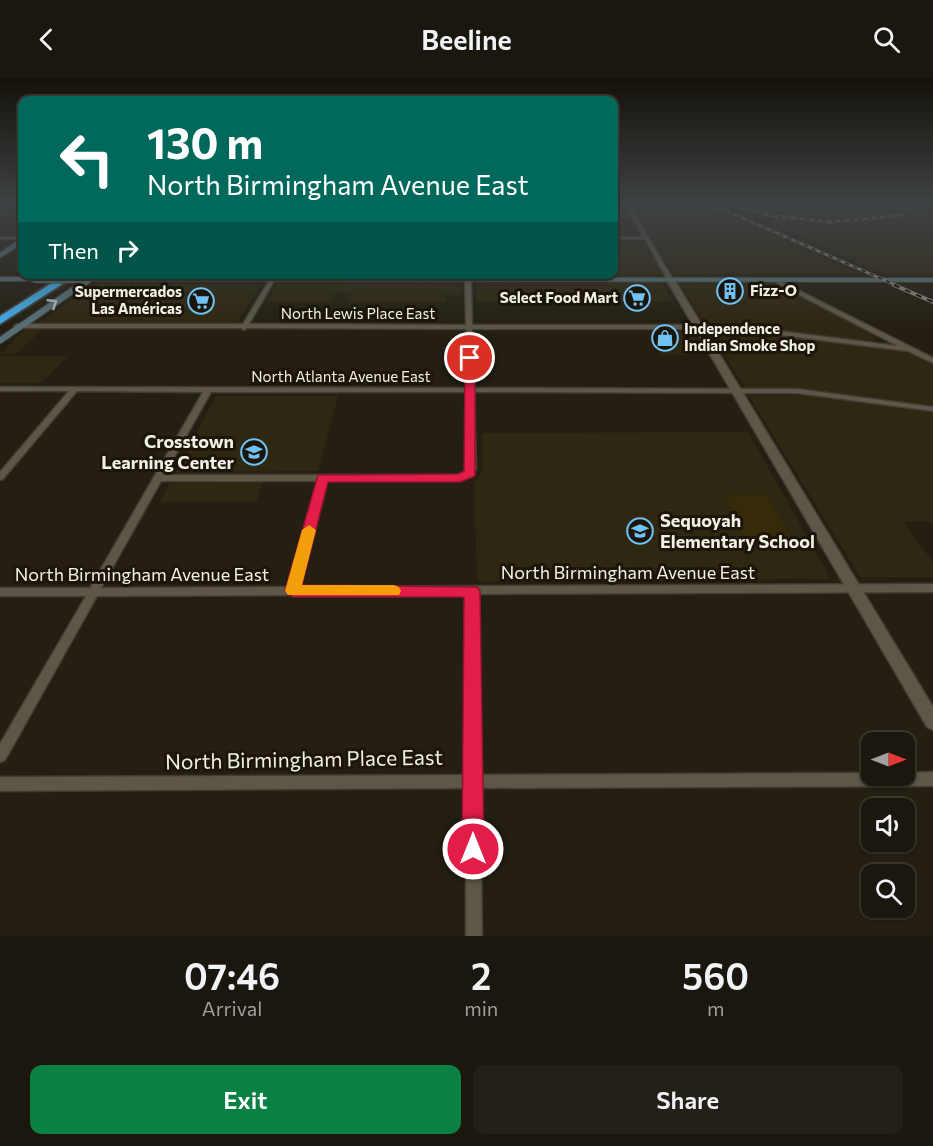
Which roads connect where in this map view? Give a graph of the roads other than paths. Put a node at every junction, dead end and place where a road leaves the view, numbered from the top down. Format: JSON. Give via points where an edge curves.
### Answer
{"nodes":[{"id":1,"x":15,"y":245,"type":"edge"},
{"id":2,"x":651,"y":245,"type":"edge"},
{"id":3,"x":0,"y":256,"type":"edge"},
{"id":4,"x":618,"y":278,"type":"edge"},
{"id":5,"x":0,"y":279,"type":"edge"},
{"id":6,"x":18,"y":279,"type":"edge"},
{"id":7,"x":18,"y":279,"type":"edge"},
{"id":8,"x":35,"y":279,"type":"edge"},
{"id":9,"x":47,"y":279,"type":"edge"},
{"id":10,"x":81,"y":279,"type":"edge"},
{"id":11,"x":82,"y":279,"type":"edge"},
{"id":12,"x":273,"y":279,"type":"edge"},
{"id":13,"x":468,"y":279,"type":"edge"},
{"id":14,"x":670,"y":279,"type":"junction"},
{"id":15,"x":933,"y":279,"type":"edge"},
{"id":16,"x":780,"y":283,"type":"dead end"},
{"id":17,"x":0,"y":309,"type":"edge"},
{"id":18,"x":0,"y":321,"type":"edge"},
{"id":19,"x":18,"y":327,"type":"junction"},
{"id":20,"x":244,"y":328,"type":"junction"},
{"id":21,"x":470,"y":328,"type":"junction"},
{"id":22,"x":699,"y":329,"type":"junction"},
{"id":23,"x":0,"y":341,"type":"edge"},
{"id":24,"x":908,"y":349,"type":"junction"},
{"id":25,"x":933,"y":361,"type":"edge"},
{"id":26,"x":0,"y":389,"type":"edge"},
{"id":27,"x":75,"y":389,"type":"junction"},
{"id":28,"x":208,"y":390,"type":"junction"},
{"id":29,"x":471,"y":391,"type":"junction"},
{"id":30,"x":736,"y":391,"type":"junction"},
{"id":31,"x":933,"y":409,"type":"edge"},
{"id":32,"x":0,"y":477,"type":"edge"},
{"id":33,"x":158,"y":478,"type":"junction"},
{"id":34,"x":323,"y":478,"type":"junction"},
{"id":35,"x":852,"y":588,"type":"junction"},
{"id":36,"x":933,"y":588,"type":"edge"},
{"id":37,"x":293,"y":591,"type":"junction"},
{"id":38,"x":472,"y":591,"type":"junction"},
{"id":39,"x":0,"y":592,"type":"edge"},
{"id":40,"x":94,"y":592,"type":"junction"},
{"id":41,"x":933,"y":722,"type":"edge"},
{"id":42,"x":0,"y":756,"type":"edge"},
{"id":43,"x":933,"y":779,"type":"edge"},
{"id":44,"x":473,"y":780,"type":"junction"},
{"id":45,"x":0,"y":784,"type":"edge"},
{"id":46,"x":474,"y":936,"type":"edge"}],
"edges":[{"from":1,"to":3,"type":"main road"},
{"from":2,"to":14,"type":"street"},
{"from":4,"to":14,"type":"main road"},
{"from":5,"to":7,"type":"main road","bridge":true},
{"from":6,"to":8,"type":"main road","bridge":true},
{"from":9,"to":17,"type":"highway"},
{"from":10,"to":18,"type":"highway"},
{"from":19,"to":11,"type":"main road","one_way":true},
{"from":12,"to":20,"type":"street"},
{"from":13,"to":21,"type":"street"},
{"from":14,"to":15,"type":"main road"},
{"from":14,"to":22,"type":"street"},
{"from":16,"to":24,"type":"street"},
{"from":19,"to":20,"type":"street","name":"North Lewis Place East"},
{"from":19,"to":23,"type":"main road"},
{"from":20,"to":21,"type":"street","name":"North Lewis Place East"},
{"from":21,"to":22,"type":"street","name":"North Lewis Place East"},
{"from":21,"to":29,"type":"street"},
{"from":22,"to":24,"type":"street","name":"North Lewis Place East","via":[[771,332]]},
{"from":22,"to":30,"type":"street"},
{"from":24,"to":25,"type":"street"},
{"from":26,"to":27,"type":"street","name":"North Atlanta Avenue East"},
{"from":27,"to":28,"type":"street","name":"North Atlanta Avenue East"},
{"from":27,"to":32,"type":"street"},
{"from":28,"to":29,"type":"street","name":"North Atlanta Avenue East"},
{"from":28,"to":33,"type":"street"},
{"from":29,"to":30,"type":"street","name":"North Atlanta Avenue East"},
{"from":29,"to":34,"type":"street","via":[[472,469],[468,475]]},
{"from":30,"to":31,"type":"street","name":"North Atlanta Avenue East","via":[[813,392]]},
{"from":30,"to":35,"type":"street"},
{"from":33,"to":34,"type":"street"},
{"from":33,"to":40,"type":"street"},
{"from":34,"to":37,"type":"street"},
{"from":35,"to":36,"type":"street","name":"North Birmingham Avenue East"},
{"from":35,"to":38,"type":"street","name":"North Birmingham Avenue East"},
{"from":35,"to":41,"type":"street"},
{"from":37,"to":38,"type":"street","name":"North Birmingham Avenue East"},
{"from":37,"to":40,"type":"street","name":"North Birmingham Avenue East"},
{"from":38,"to":44,"type":"street"},
{"from":39,"to":40,"type":"street","name":"North Birmingham Avenue East"},
{"from":40,"to":42,"type":"street"},
{"from":43,"to":44,"type":"street","name":"North Birmingham Place East"},
{"from":44,"to":45,"type":"street","name":"North Birmingham Place East"},
{"from":44,"to":46,"type":"street"}]}
